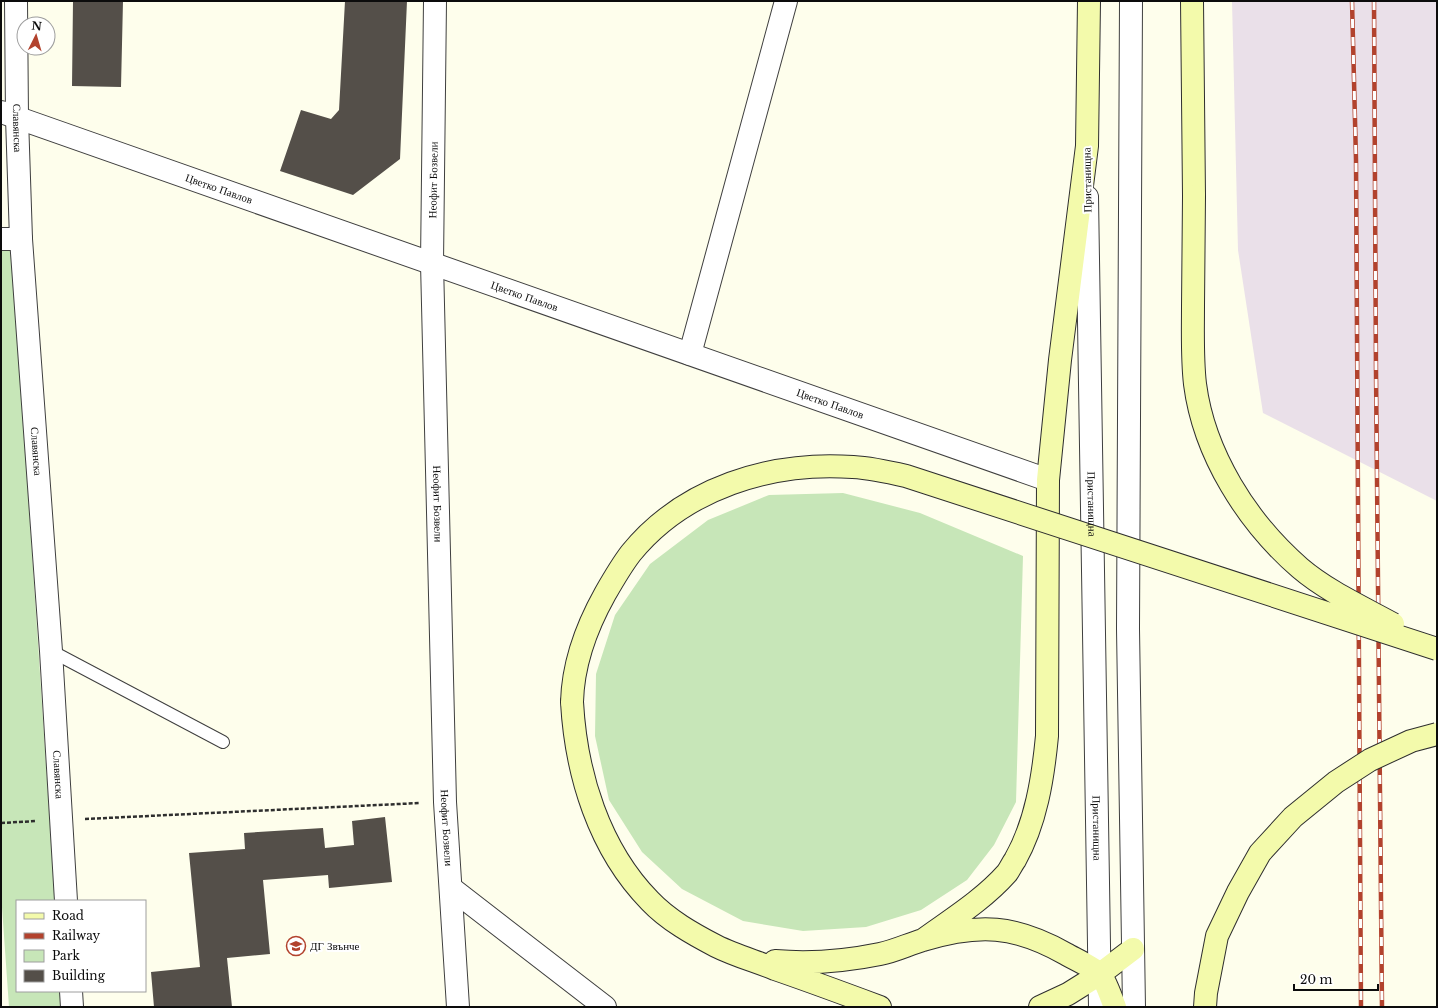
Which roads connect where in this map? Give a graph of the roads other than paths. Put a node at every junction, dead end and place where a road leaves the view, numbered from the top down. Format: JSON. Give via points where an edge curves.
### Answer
{"nodes":[{"id":1,"x":16,"y":1,"type":"edge"},
{"id":2,"x":435,"y":1,"type":"edge"},
{"id":3,"x":786,"y":1,"type":"edge"},
{"id":4,"x":1089,"y":1,"type":"edge"},
{"id":5,"x":1131,"y":1,"type":"edge"},
{"id":6,"x":1192,"y":1,"type":"edge"},
{"id":7,"x":9,"y":115,"type":"edge"},
{"id":8,"x":1086,"y":146,"type":"junction"},
{"id":9,"x":11,"y":239,"type":"edge"},
{"id":10,"x":432,"y":263,"type":"junction"},
{"id":11,"x":690,"y":354,"type":"junction"},
{"id":12,"x":1048,"y":480,"type":"junction"},
{"id":13,"x":1436,"y":649,"type":"edge"},
{"id":14,"x":51,"y":651,"type":"junction"},
{"id":15,"x":1437,"y":734,"type":"edge"},
{"id":16,"x":223,"y":742,"type":"dead end"},
{"id":17,"x":451,"y":888,"type":"junction"},
{"id":18,"x":66,"y":900,"type":"edge"},
{"id":19,"x":923,"y":940,"type":"junction"},
{"id":20,"x":1133,"y":949,"type":"junction"},
{"id":21,"x":739,"y":955,"type":"junction"},
{"id":22,"x":1100,"y":974,"type":"junction"},
{"id":23,"x":71,"y":992,"type":"edge"},
{"id":24,"x":72,"y":1007,"type":"edge"},
{"id":25,"x":458,"y":1007,"type":"edge"},
{"id":26,"x":605,"y":1007,"type":"edge"},
{"id":27,"x":880,"y":1007,"type":"edge"},
{"id":28,"x":1040,"y":1007,"type":"edge"},
{"id":29,"x":1100,"y":1007,"type":"edge"},
{"id":30,"x":1115,"y":1007,"type":"edge"},
{"id":31,"x":1134,"y":1007,"type":"edge"},
{"id":32,"x":1205,"y":1007,"type":"edge"}],
"edges":[{"from":1,"to":7,"type":"street","name":"Славянска"},
{"from":2,"to":10,"type":"street","name":"Неофит Бозвели"},
{"from":3,"to":11,"type":"street"},
{"from":4,"to":8,"type":"main road","name":"Пристанищна"},
{"from":5,"to":20,"type":"street","via":[[1128,630]]},
{"from":6,"to":13,"type":"main road","bridge":true,"via":[[1193,350],[1195,385],[1202,420],[1231,487],[1254,519],[1300,568],[1322,584]]},
{"from":7,"to":9,"type":"street","name":"Славянска"},
{"from":7,"to":10,"type":"street","name":"Цветко Павлов"},
{"from":8,"to":12,"type":"main road"},
{"from":8,"to":22,"type":"street","name":"Пристанищна"},
{"from":9,"to":14,"type":"street","name":"Славянска"},
{"from":10,"to":11,"type":"street","name":"Цветко Павлов"},
{"from":10,"to":17,"type":"street","name":"Неофит Бозвели","via":[[445,802]]},
{"from":11,"to":12,"type":"street","name":"Цветко Павлов"},
{"from":12,"to":19,"type":"main road","via":[[1047,736],[1044,766],[1036,801],[1021,848],[1008,872],[960,914]]},
{"from":13,"to":21,"type":"main road","bridge":true,"via":[[906,476],[853,467],[800,467],[752,476],[724,485],[703,495],[664,521],[631,553],[620,568],[593,615],[579,653],[572,702],[576,739],[587,790],[595,815],[618,860],[651,902],[670,918],[716,946]]},
{"from":14,"to":16,"type":"lane"},
{"from":14,"to":18,"type":"street","name":"Славянска"},
{"from":15,"to":32,"type":"main road","bridge":true,"via":[[1411,741],[1370,760],[1336,782],[1293,817],[1260,853],[1238,892],[1218,936]]},
{"from":17,"to":25,"type":"street","name":"Неофит Бозвели"},
{"from":17,"to":26,"type":"street"},
{"from":19,"to":21,"type":"main road","via":[[881,954],[817,962],[785,962]]},
{"from":19,"to":22,"type":"main road","via":[[966,929],[994,929],[1024,934],[1053,946]]},
{"from":20,"to":22,"type":"main road"},
{"from":20,"to":31,"type":"street"},
{"from":21,"to":27,"type":"main road"},
{"from":22,"to":28,"type":"main road","via":[[1068,994]]},
{"from":22,"to":29,"type":"street","name":"Пристанищна"},
{"from":22,"to":30,"type":"main road"},
{"from":23,"to":24,"type":"street"}]}
